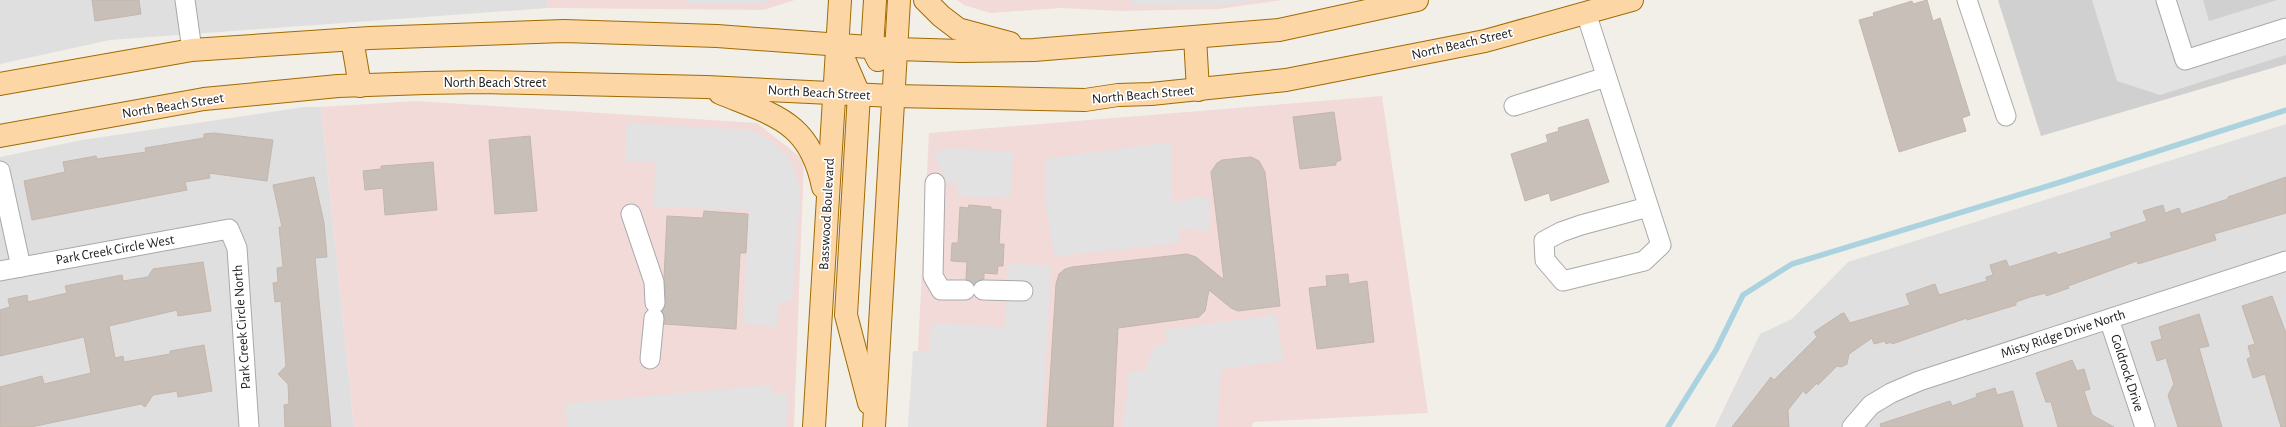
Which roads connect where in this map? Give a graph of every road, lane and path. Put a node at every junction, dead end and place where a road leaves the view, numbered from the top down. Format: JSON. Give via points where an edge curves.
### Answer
{"nodes":[{"id":1,"x":185,"y":0,"type":"edge"},
{"id":2,"x":840,"y":0,"type":"edge"},
{"id":3,"x":875,"y":0,"type":"edge"},
{"id":4,"x":899,"y":0,"type":"edge"},
{"id":5,"x":925,"y":0,"type":"edge"},
{"id":6,"x":1417,"y":0,"type":"edge"},
{"id":7,"x":1632,"y":0,"type":"edge"},
{"id":8,"x":1967,"y":0,"type":"edge"},
{"id":9,"x":2166,"y":0,"type":"edge"},
{"id":10,"x":1586,"y":13,"type":"junction"},
{"id":11,"x":2286,"y":28,"type":"edge"},
{"id":12,"x":1195,"y":37,"type":"junction"},
{"id":13,"x":352,"y":40,"type":"junction"},
{"id":14,"x":838,"y":45,"type":"junction"},
{"id":15,"x":872,"y":48,"type":"junction"},
{"id":16,"x":896,"y":49,"type":"junction"},
{"id":17,"x":192,"y":50,"type":"junction"},
{"id":18,"x":1034,"y":50,"type":"junction"},
{"id":19,"x":1606,"y":78,"type":"junction"},
{"id":20,"x":0,"y":84,"type":"edge"},
{"id":21,"x":360,"y":86,"type":"junction"},
{"id":22,"x":706,"y":87,"type":"junction"},
{"id":23,"x":1198,"y":90,"type":"junction"},
{"id":24,"x":835,"y":93,"type":"junction"},
{"id":25,"x":858,"y":94,"type":"junction"},
{"id":26,"x":893,"y":96,"type":"junction"},
{"id":27,"x":1514,"y":106,"type":"dead end"},
{"id":28,"x":2006,"y":116,"type":"dead end"},
{"id":29,"x":0,"y":136,"type":"edge"},
{"id":30,"x":0,"y":171,"type":"edge"},
{"id":31,"x":935,"y":183,"type":"dead end"},
{"id":32,"x":1648,"y":207,"type":"junction"},
{"id":33,"x":828,"y":209,"type":"junction"},
{"id":34,"x":632,"y":214,"type":"dead end"},
{"id":35,"x":229,"y":229,"type":"joint"},
{"id":36,"x":2286,"y":261,"type":"edge"},
{"id":37,"x":6,"y":265,"type":"edge"},
{"id":38,"x":1022,"y":291,"type":"dead end"},
{"id":39,"x":2109,"y":319,"type":"junction"},
{"id":40,"x":650,"y":359,"type":"dead end"},
{"id":41,"x":874,"y":424,"type":"edge"},
{"id":42,"x":249,"y":427,"type":"edge"},
{"id":43,"x":814,"y":427,"type":"edge"},
{"id":44,"x":1852,"y":427,"type":"edge"},
{"id":45,"x":2145,"y":427,"type":"edge"}],
"edges":[{"from":1,"to":17,"type":"street"},
{"from":2,"to":14,"type":"main road","name":"Basswood Boulevard"},
{"from":3,"to":15,"type":"main road"},
{"from":4,"to":16,"type":"main road"},
{"from":5,"to":18,"type":"main road","via":[[958,29]]},
{"from":6,"to":12,"type":"main road","via":[[1278,30]]},
{"from":7,"to":10,"type":"main road","name":"North Beach Street"},
{"from":8,"to":28,"type":"street"},
{"from":9,"to":11,"type":"street","via":[[2185,60]]},
{"from":10,"to":19,"type":"street"},
{"from":10,"to":23,"type":"main road","name":"North Beach Street","via":[[1486,41],[1361,66],[1286,80]]},
{"from":12,"to":18,"type":"main road"},
{"from":12,"to":23,"type":"main road"},
{"from":13,"to":14,"type":"main road","via":[[564,31],[717,36]]},
{"from":13,"to":17,"type":"main road"},
{"from":13,"to":21,"type":"main road"},
{"from":14,"to":15,"type":"main road"},
{"from":14,"to":24,"type":"main road","name":"Basswood Boulevard"},
{"from":14,"to":25,"type":"main road"},
{"from":15,"to":16,"type":"main road"},
{"from":15,"to":26,"type":"main road"},
{"from":16,"to":18,"type":"main road"},
{"from":16,"to":26,"type":"main road"},
{"from":17,"to":20,"type":"main road"},
{"from":19,"to":27,"type":"street"},
{"from":19,"to":32,"type":"street"},
{"from":21,"to":22,"type":"main road","name":"North Beach Street","via":[[482,82]]},
{"from":21,"to":29,"type":"main road","name":"North Beach Street","via":[[204,99]]},
{"from":22,"to":24,"type":"main road","name":"North Beach Street"},
{"from":22,"to":33,"type":"main road","via":[[773,115],[796,130],[807,142],[818,164]]},
{"from":23,"to":26,"type":"main road","name":"North Beach Street","via":[[1118,95],[1085,100]]},
{"from":24,"to":25,"type":"main road","name":"North Beach Street"},
{"from":24,"to":33,"type":"main road","name":"Basswood Boulevard"},
{"from":25,"to":26,"type":"main road","name":"North Beach Street"},
{"from":25,"to":41,"type":"main road","via":[[846,315]]},
{"from":26,"to":41,"type":"main road"},
{"from":30,"to":37,"type":"street"},
{"from":31,"to":38,"type":"street","via":[[933,276],[941,290]]},
{"from":32,"to":32,"type":"street","via":[[1661,245],[1644,261],[1562,281],[1545,260],[1544,241],[1561,232]]},
{"from":33,"to":43,"type":"main road","name":"Basswood Boulevard"},
{"from":34,"to":40,"type":"street","via":[[654,282]]},
{"from":35,"to":37,"type":"street","name":"Park Creek Circle West"},
{"from":35,"to":42,"type":"street","name":"Park Creek Circle North","via":[[237,248]]},
{"from":36,"to":39,"type":"street","name":"Misty Ridge Drive North"},
{"from":39,"to":44,"type":"street","name":"Misty Ridge Drive North","via":[[1919,381],[1871,405]]},
{"from":39,"to":45,"type":"street","name":"Goldrock Drive"}]}
